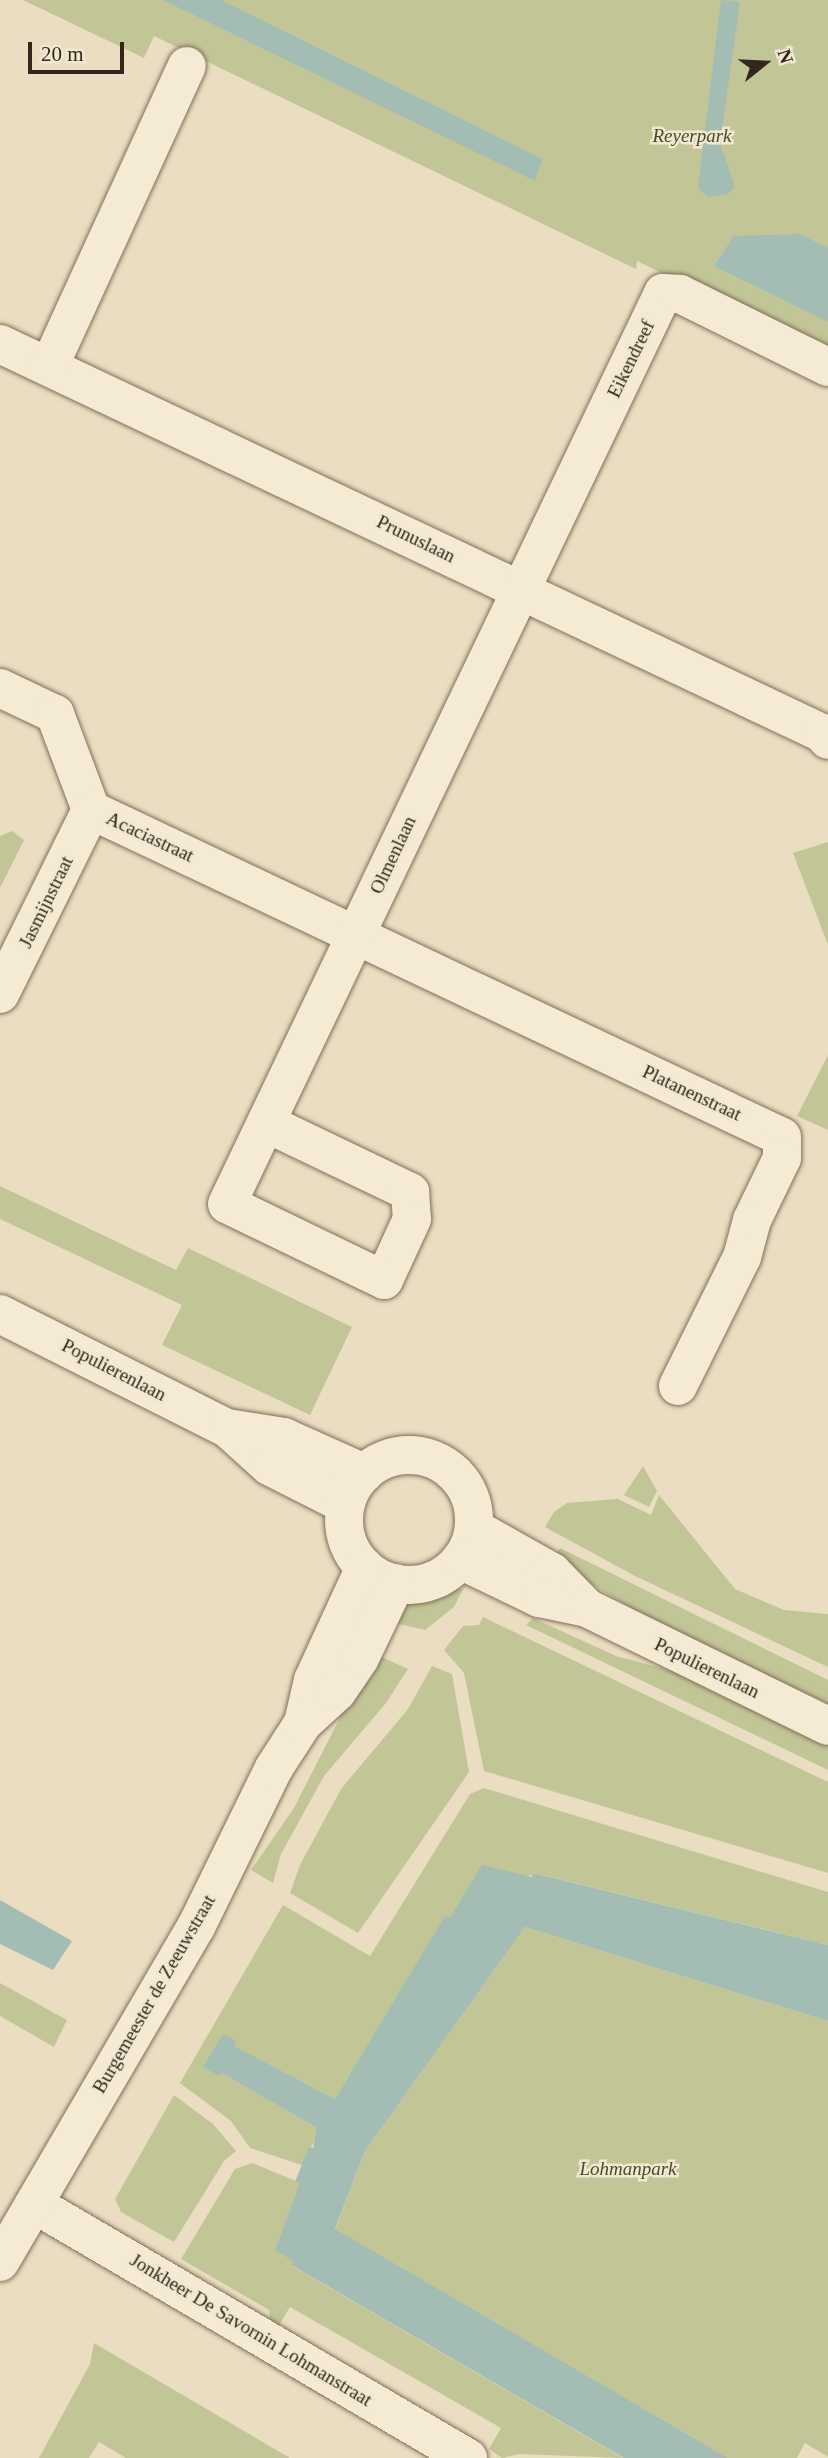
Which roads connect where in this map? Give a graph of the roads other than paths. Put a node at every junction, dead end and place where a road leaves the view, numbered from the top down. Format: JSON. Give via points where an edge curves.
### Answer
{"nodes":[{"id":1,"x":187,"y":66,"type":"dead end"},
{"id":2,"x":0,"y":344,"type":"edge"},
{"id":3,"x":49,"y":367,"type":"junction"},
{"id":4,"x":828,"y":367,"type":"edge"},
{"id":5,"x":520,"y":588,"type":"junction"},
{"id":6,"x":0,"y":688,"type":"edge"},
{"id":7,"x":828,"y":740,"type":"edge"},
{"id":8,"x":91,"y":810,"type":"junction"},
{"id":9,"x":356,"y":934,"type":"junction"},
{"id":10,"x":0,"y":993,"type":"edge"},
{"id":11,"x":266,"y":1123,"type":"junction"},
{"id":12,"x":0,"y":1314,"type":"edge"},
{"id":13,"x":678,"y":1386,"type":"dead end"},
{"id":14,"x":355,"y":1489,"type":"junction"},
{"id":15,"x":467,"y":1544,"type":"junction"},
{"id":16,"x":380,"y":1575,"type":"junction"},
{"id":17,"x":828,"y":1726,"type":"edge"},
{"id":18,"x":34,"y":2204,"type":"junction"},
{"id":19,"x":0,"y":2262,"type":"edge"},
{"id":20,"x":468,"y":2458,"type":"edge"}],
"edges":[{"from":1,"to":3,"type":"street"},
{"from":2,"to":3,"type":"street","name":"Prunuslaan"},
{"from":3,"to":5,"type":"street","name":"Prunuslaan"},
{"from":4,"to":5,"type":"street","name":"Eikendreef","via":[[680,294],[663,293]]},
{"from":5,"to":7,"type":"street","name":"Prunuslaan","via":[[822,733]]},
{"from":5,"to":9,"type":"street","name":"Olmenlaan"},
{"from":6,"to":8,"type":"street","name":"Acaciastraat","via":[[55,714]]},
{"from":8,"to":9,"type":"street","name":"Acaciastraat"},
{"from":8,"to":10,"type":"street","name":"Jasmijnstraat"},
{"from":9,"to":11,"type":"street","name":"Olmenlaan"},
{"from":9,"to":13,"type":"street","name":"Platanenstraat","via":[[782,1137],[784,1151],[752,1220],[742,1257]]},
{"from":11,"to":11,"type":"street","name":"Olmenlaan","via":[[226,1204],[384,1280],[412,1219],[410,1192]]},
{"from":12,"to":14,"type":"street","name":"Populierenlaan","via":[[228,1428],[284,1437]]},
{"from":14,"to":15,"type":"street","via":[[395,1456],[430,1458],[446,1466],[469,1493]]},
{"from":14,"to":16,"type":"street","via":[[347,1539]]},
{"from":15,"to":16,"type":"street","via":[[431,1581]]},
{"from":15,"to":17,"type":"street","name":"Populierenlaan","via":[[552,1572],[587,1608]]},
{"from":16,"to":18,"type":"street","name":"Burgemeester de Zeeuwstraat","via":[[360,1658],[337,1692],[303,1723],[275,1768],[196,1927]]},
{"from":18,"to":19,"type":"street","name":"Burgemeester de Zeeuwstraat"},
{"from":18,"to":20,"type":"street","name":"Jonkheer De Savornin Lohmanstraat"}]}
